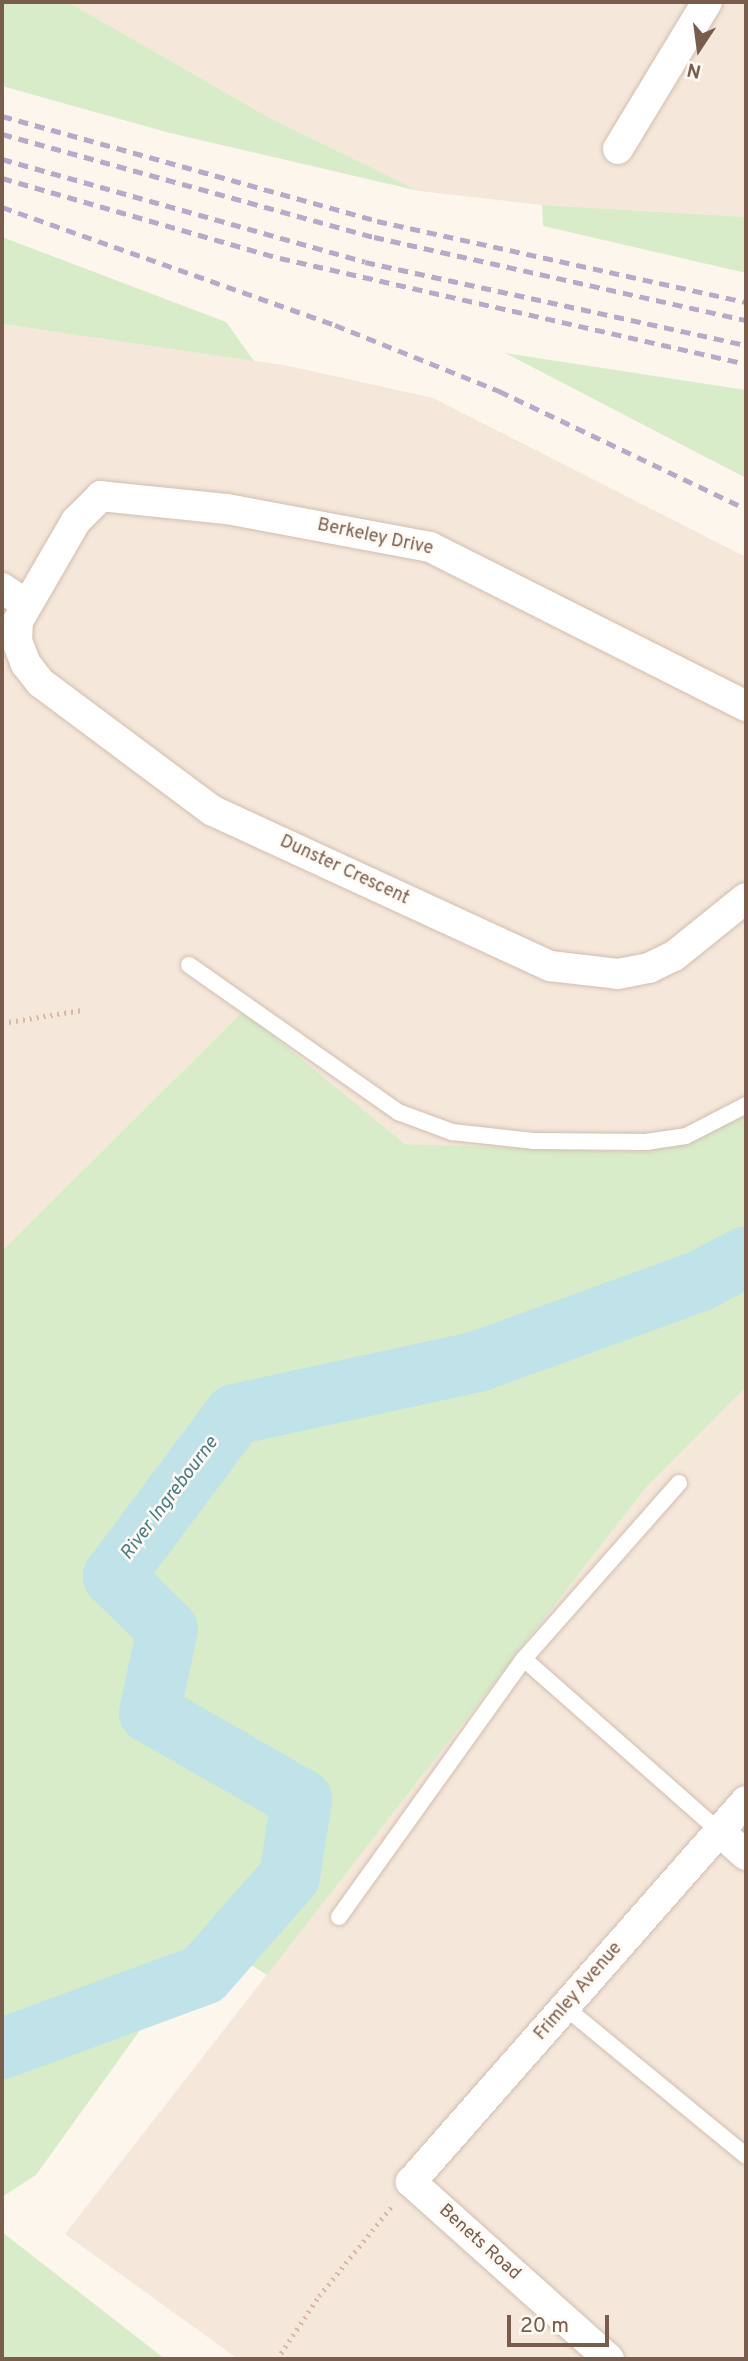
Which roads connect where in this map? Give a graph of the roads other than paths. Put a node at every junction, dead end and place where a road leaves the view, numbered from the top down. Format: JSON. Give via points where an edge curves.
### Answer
{"nodes":[{"id":1,"x":707,"y":2,"type":"edge"},
{"id":2,"x":618,"y":149,"type":"dead end"},
{"id":3,"x":13,"y":595,"type":"edge"},
{"id":4,"x":746,"y":706,"type":"edge"},
{"id":5,"x":746,"y":898,"type":"edge"},
{"id":6,"x":189,"y":965,"type":"dead end"},
{"id":7,"x":746,"y":1105,"type":"edge"},
{"id":8,"x":678,"y":1483,"type":"dead end"},
{"id":9,"x":524,"y":1659,"type":"junction"},
{"id":10,"x":746,"y":1801,"type":"edge"},
{"id":11,"x":719,"y":1831,"type":"junction"},
{"id":12,"x":746,"y":1855,"type":"edge"},
{"id":13,"x":339,"y":1917,"type":"dead end"},
{"id":14,"x":566,"y":2008,"type":"junction"},
{"id":15,"x":746,"y":2156,"type":"edge"},
{"id":16,"x":411,"y":2182,"type":"joint"},
{"id":17,"x":609,"y":2359,"type":"edge"}],
"edges":[{"from":1,"to":2,"type":"street"},
{"from":3,"to":4,"type":"street","name":"Berkeley Drive","via":[[101,496],[226,509],[430,547]]},
{"from":3,"to":5,"type":"street","name":"Dunster Crescent","via":[[17,641],[41,683],[213,811],[550,966],[607,974],[649,968],[674,956]]},
{"from":6,"to":7,"type":"lane","via":[[398,1112],[452,1132],[533,1141],[646,1142],[686,1136]]},
{"from":8,"to":9,"type":"lane"},
{"from":9,"to":11,"type":"lane"},
{"from":9,"to":13,"type":"lane"},
{"from":10,"to":11,"type":"street","name":"Frimley Avenue"},
{"from":11,"to":12,"type":"street"},
{"from":11,"to":14,"type":"street","name":"Frimley Avenue"},
{"from":14,"to":15,"type":"lane"},
{"from":14,"to":16,"type":"street","name":"Frimley Avenue"},
{"from":16,"to":17,"type":"street","name":"Benets Road"}]}
